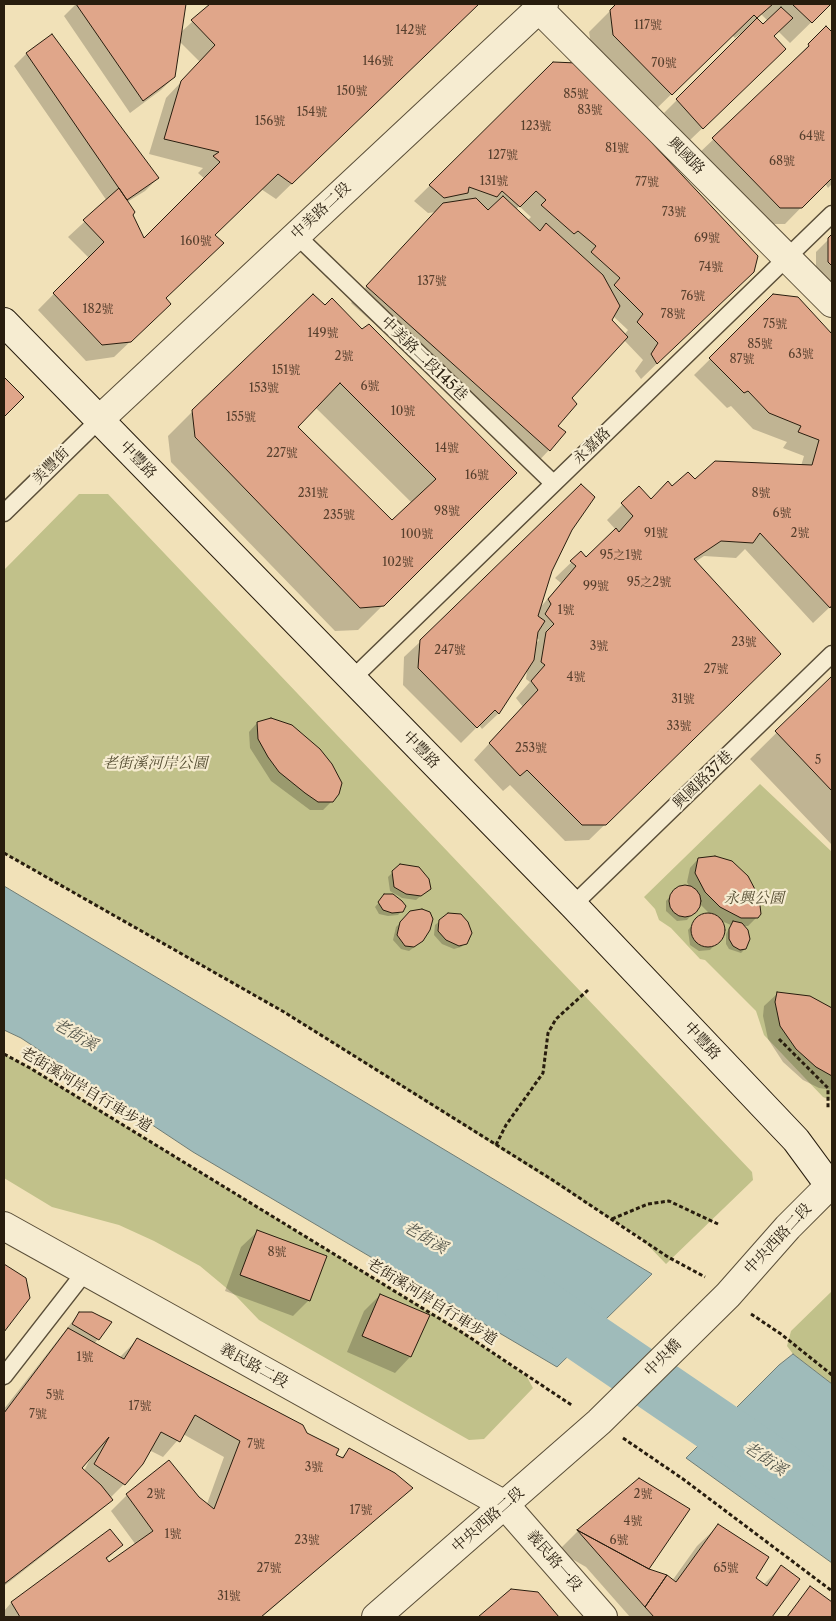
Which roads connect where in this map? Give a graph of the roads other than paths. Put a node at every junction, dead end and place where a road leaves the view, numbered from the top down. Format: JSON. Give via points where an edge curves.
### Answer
{"nodes":[{"id":1,"x":542,"y":6,"type":"edge"},
{"id":2,"x":832,"y":214,"type":"edge"},
{"id":3,"x":295,"y":234,"type":"junction"},
{"id":4,"x":788,"y":257,"type":"junction"},
{"id":5,"x":832,"y":303,"type":"edge"},
{"id":6,"x":4,"y":322,"type":"edge"},
{"id":7,"x":99,"y":420,"type":"junction"},
{"id":8,"x":554,"y":483,"type":"junction"},
{"id":9,"x":4,"y":513,"type":"edge"},
{"id":10,"x":832,"y":654,"type":"edge"},
{"id":11,"x":352,"y":679,"type":"junction"},
{"id":12,"x":573,"y":905,"type":"junction"},
{"id":13,"x":832,"y":1186,"type":"edge"},
{"id":14,"x":4,"y":1226,"type":"edge"},
{"id":15,"x":85,"y":1272,"type":"junction"},
{"id":16,"x":728,"y":1295,"type":"joint"},
{"id":17,"x":4,"y":1376,"type":"edge"},
{"id":18,"x":599,"y":1422,"type":"joint"},
{"id":19,"x":505,"y":1505,"type":"junction"},
{"id":20,"x":376,"y":1617,"type":"edge"},
{"id":21,"x":603,"y":1617,"type":"edge"}],
"edges":[{"from":1,"to":3,"type":"street","name":"中美路二段"},
{"from":1,"to":4,"type":"street","name":"興國路"},
{"from":2,"to":4,"type":"lane","name":"永嘉路"},
{"from":3,"to":7,"type":"street","name":"中美路二段"},
{"from":3,"to":8,"type":"lane","name":"中美路二段145巷"},
{"from":4,"to":5,"type":"street","name":"興國路"},
{"from":4,"to":8,"type":"lane","name":"永嘉路"},
{"from":6,"to":7,"type":"street","name":"中豐路"},
{"from":7,"to":9,"type":"lane","name":"美豐街"},
{"from":7,"to":11,"type":"street","name":"中豐路"},
{"from":8,"to":11,"type":"lane","name":"永嘉路"},
{"from":10,"to":12,"type":"lane","name":"興國路37巷"},
{"from":11,"to":12,"type":"street","name":"中豐路"},
{"from":12,"to":13,"type":"street","name":"中豐路","via":[[796,1140]]},
{"from":13,"to":16,"type":"street","name":"中央西路二段","via":[[788,1227]]},
{"from":14,"to":15,"type":"street","name":"義民路二段"},
{"from":15,"to":17,"type":"lane"},
{"from":15,"to":19,"type":"street","name":"義民路二段"},
{"from":16,"to":18,"type":"street","name":"中央橋"},
{"from":18,"to":19,"type":"street","name":"中央西路二段"},
{"from":19,"to":20,"type":"street","name":"中央西路二段"},
{"from":19,"to":21,"type":"street","name":"義民路一段"}]}
